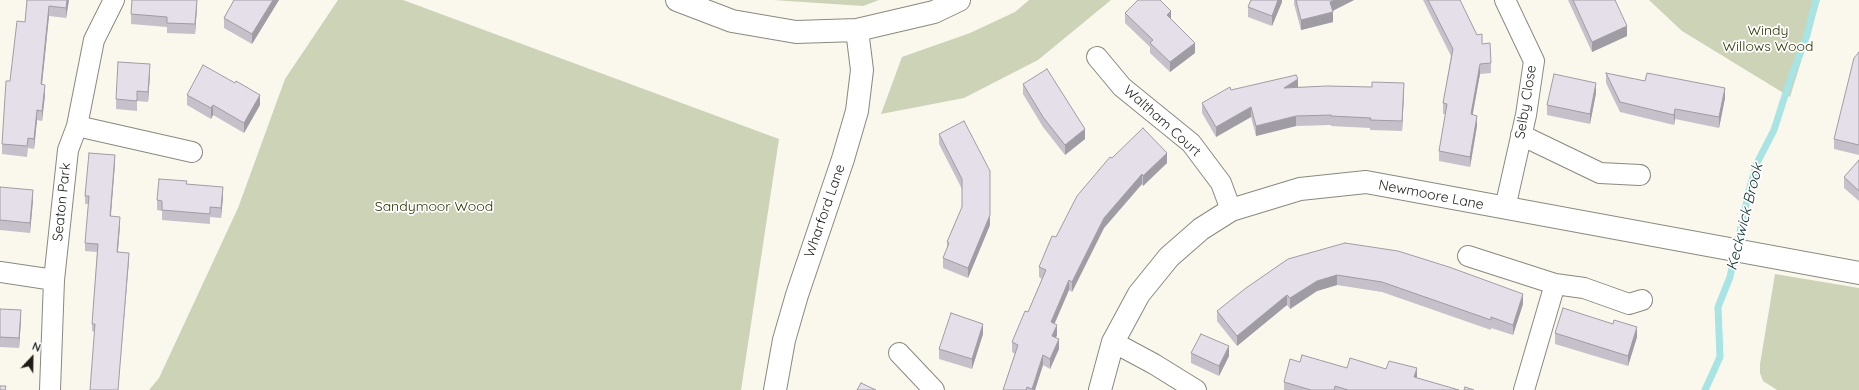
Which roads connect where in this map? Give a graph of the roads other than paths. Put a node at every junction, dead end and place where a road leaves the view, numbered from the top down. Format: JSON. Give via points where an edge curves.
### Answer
{"nodes":[{"id":1,"x":114,"y":0,"type":"edge"},
{"id":2,"x":677,"y":0,"type":"edge"},
{"id":3,"x":959,"y":0,"type":"edge"},
{"id":4,"x":1505,"y":0,"type":"edge"},
{"id":5,"x":857,"y":30,"type":"junction"},
{"id":6,"x":1096,"y":57,"type":"dead end"},
{"id":7,"x":77,"y":126,"type":"junction"},
{"id":8,"x":1521,"y":135,"type":"junction"},
{"id":9,"x":192,"y":152,"type":"dead end"},
{"id":10,"x":1640,"y":175,"type":"dead end"},
{"id":11,"x":1505,"y":208,"type":"junction"},
{"id":12,"x":1231,"y":210,"type":"junction"},
{"id":13,"x":1468,"y":256,"type":"dead end"},
{"id":14,"x":0,"y":272,"type":"edge"},
{"id":15,"x":1859,"y":273,"type":"edge"},
{"id":16,"x":54,"y":280,"type":"junction"},
{"id":17,"x":1555,"y":284,"type":"junction"},
{"id":18,"x":1642,"y":300,"type":"dead end"},
{"id":19,"x":1113,"y":342,"type":"junction"},
{"id":20,"x":899,"y":353,"type":"dead end"},
{"id":21,"x":50,"y":390,"type":"edge"},
{"id":22,"x":775,"y":390,"type":"edge"},
{"id":23,"x":934,"y":390,"type":"edge"},
{"id":24,"x":1100,"y":390,"type":"edge"},
{"id":25,"x":1196,"y":390,"type":"edge"},
{"id":26,"x":1524,"y":390,"type":"edge"}],
"edges":[{"from":1,"to":7,"type":"street","name":"Seaton Park","via":[[94,40]]},
{"from":2,"to":5,"type":"street","via":[[732,21],[796,32]]},
{"from":3,"to":5,"type":"street","via":[[934,12]]},
{"from":4,"to":8,"type":"street","name":"Selby Close","via":[[1534,61]]},
{"from":5,"to":22,"type":"street","name":"Wharford Lane","via":[[862,70],[857,111],[784,340]]},
{"from":6,"to":12,"type":"street","name":"Waltham Court","via":[[1122,87],[1190,143],[1221,183]]},
{"from":7,"to":9,"type":"street"},
{"from":7,"to":16,"type":"street","name":"Seaton Park","via":[[68,150]]},
{"from":8,"to":10,"type":"street","via":[[1600,173]]},
{"from":8,"to":11,"type":"street","name":"Selby Close"},
{"from":11,"to":12,"type":"street","name":"Newmoore Lane","via":[[1366,182],[1300,188]]},
{"from":11,"to":15,"type":"street","name":"Newmoore Lane"},
{"from":12,"to":19,"type":"street","name":"Newmoore Lane","via":[[1201,229],[1170,256],[1140,294]]},
{"from":13,"to":17,"type":"street"},
{"from":14,"to":16,"type":"street"},
{"from":16,"to":21,"type":"street","name":"Seaton Park"},
{"from":17,"to":18,"type":"street","via":[[1584,288],[1629,304]]},
{"from":17,"to":26,"type":"street"},
{"from":19,"to":24,"type":"street","name":"Newmoore Lane"},
{"from":19,"to":25,"type":"street"},
{"from":20,"to":23,"type":"street"}]}
